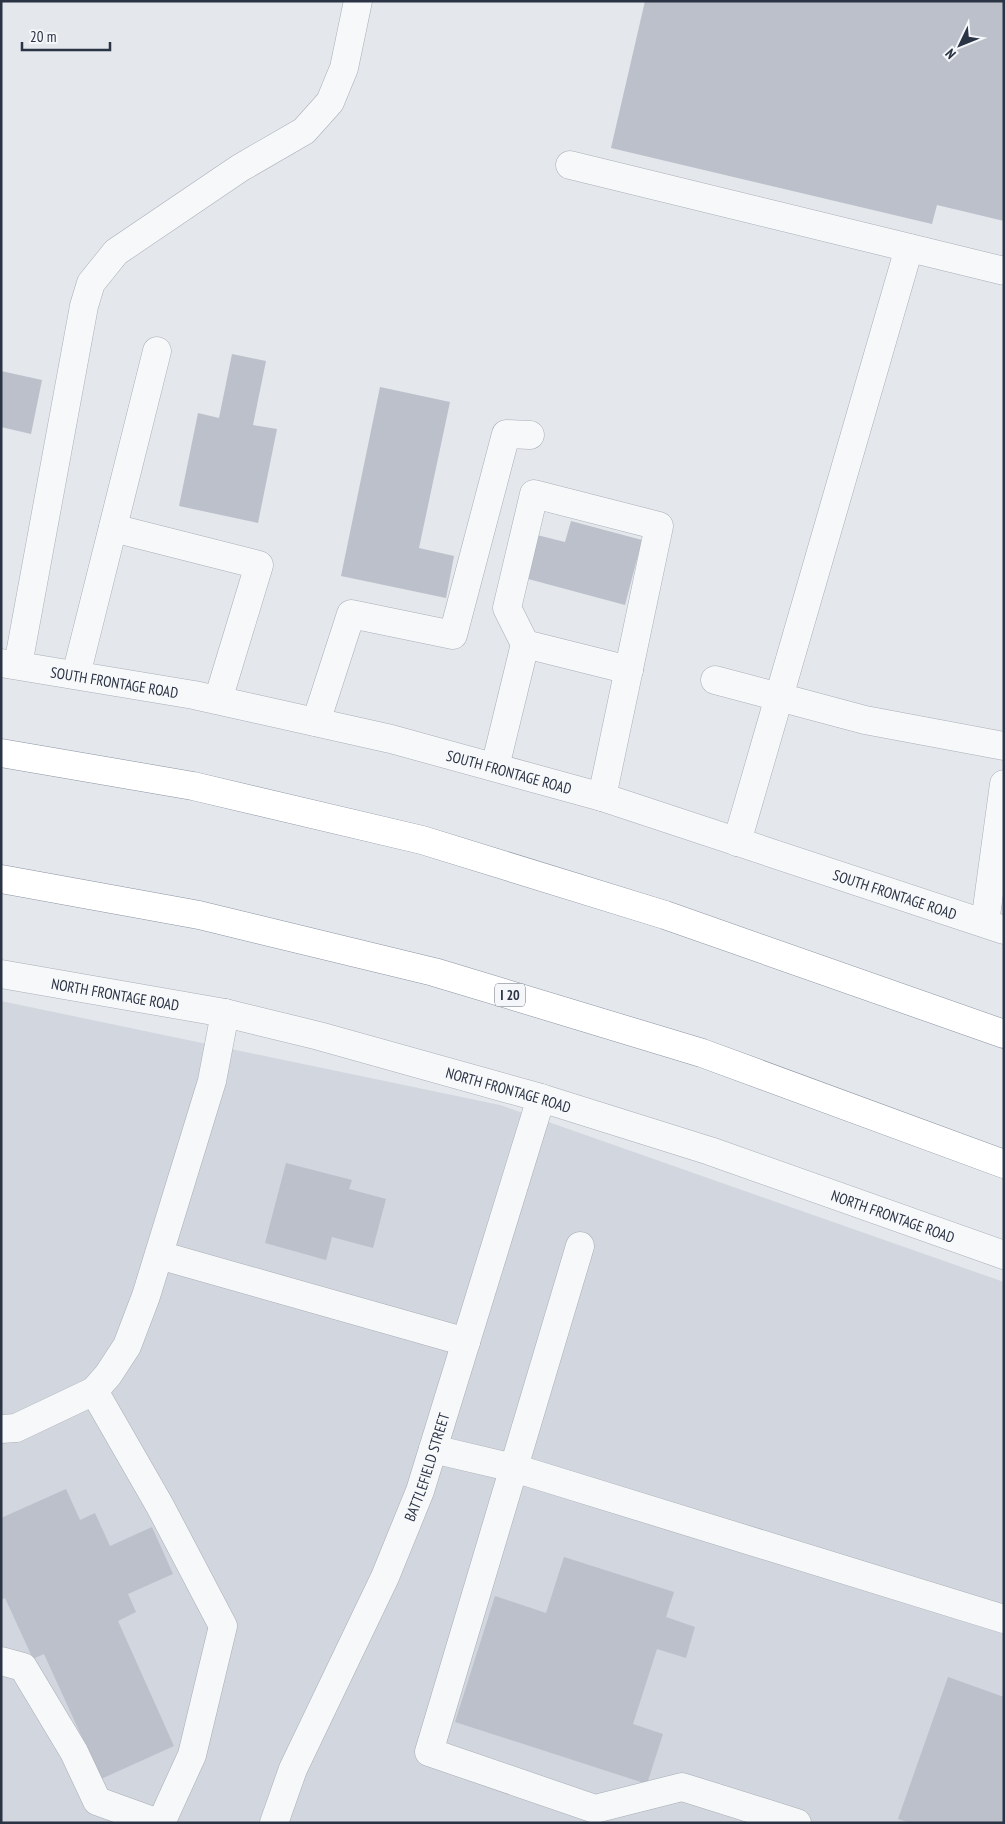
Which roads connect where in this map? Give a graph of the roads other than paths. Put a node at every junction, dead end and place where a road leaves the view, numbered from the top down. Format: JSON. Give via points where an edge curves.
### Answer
{"nodes":[{"id":1,"x":358,"y":1,"type":"edge"},
{"id":2,"x":570,"y":165,"type":"dead end"},
{"id":3,"x":909,"y":248,"type":"junction"},
{"id":4,"x":1004,"y":271,"type":"edge"},
{"id":5,"x":157,"y":351,"type":"dead end"},
{"id":6,"x":530,"y":435,"type":"dead end"},
{"id":7,"x":113,"y":528,"type":"junction"},
{"id":8,"x":525,"y":644,"type":"junction"},
{"id":9,"x":10,"y":664,"type":"edge"},
{"id":10,"x":629,"y":670,"type":"junction"},
{"id":11,"x":76,"y":675,"type":"junction"},
{"id":12,"x":716,"y":680,"type":"dead end"},
{"id":13,"x":779,"y":698,"type":"junction"},
{"id":14,"x":218,"y":700,"type":"junction"},
{"id":15,"x":316,"y":722,"type":"junction"},
{"id":16,"x":1004,"y":746,"type":"edge"},
{"id":17,"x":1,"y":753,"type":"edge"},
{"id":18,"x":494,"y":767,"type":"junction"},
{"id":19,"x":1004,"y":784,"type":"edge"},
{"id":20,"x":602,"y":797,"type":"junction"},
{"id":21,"x":737,"y":842,"type":"junction"},
{"id":22,"x":1,"y":879,"type":"edge"},
{"id":23,"x":994,"y":926,"type":"edge"},
{"id":24,"x":1,"y":974,"type":"edge"},
{"id":25,"x":225,"y":1013,"type":"junction"},
{"id":26,"x":1004,"y":1034,"type":"edge"},
{"id":27,"x":541,"y":1098,"type":"junction"},
{"id":28,"x":1004,"y":1164,"type":"edge"},
{"id":29,"x":580,"y":1246,"type":"dead end"},
{"id":30,"x":159,"y":1255,"type":"junction"},
{"id":31,"x":1004,"y":1255,"type":"edge"},
{"id":32,"x":466,"y":1342,"type":"junction"},
{"id":33,"x":94,"y":1391,"type":"junction"},
{"id":34,"x":1,"y":1429,"type":"edge"},
{"id":35,"x":433,"y":1449,"type":"junction"},
{"id":36,"x":514,"y":1468,"type":"junction"},
{"id":37,"x":1004,"y":1619,"type":"edge"},
{"id":38,"x":1,"y":1662,"type":"edge"},
{"id":39,"x":160,"y":1823,"type":"edge"},
{"id":40,"x":274,"y":1823,"type":"edge"},
{"id":41,"x":797,"y":1823,"type":"edge"}],
"edges":[{"from":1,"to":9,"type":"street","via":[[344,68],[330,102],[304,132],[240,168],[116,252],[91,282]]},
{"from":2,"to":3,"type":"street"},
{"from":3,"to":4,"type":"street"},
{"from":3,"to":13,"type":"street"},
{"from":5,"to":7,"type":"street"},
{"from":6,"to":15,"type":"street","via":[[506,434],[453,635],[351,614]]},
{"from":7,"to":11,"type":"street"},
{"from":7,"to":14,"type":"street","via":[[259,566]]},
{"from":8,"to":10,"type":"street"},
{"from":8,"to":10,"type":"street","via":[[507,608],[534,494],[659,526]]},
{"from":8,"to":18,"type":"street"},
{"from":9,"to":11,"type":"street","name":"SOUTH FRONTAGE ROAD"},
{"from":10,"to":20,"type":"street"},
{"from":11,"to":14,"type":"street","name":"SOUTH FRONTAGE ROAD"},
{"from":12,"to":13,"type":"street"},
{"from":13,"to":16,"type":"street","via":[[866,720]]},
{"from":13,"to":21,"type":"street"},
{"from":14,"to":15,"type":"street","name":"SOUTH FRONTAGE ROAD"},
{"from":15,"to":18,"type":"street","name":"SOUTH FRONTAGE ROAD"},
{"from":17,"to":26,"type":"highway","via":[[193,786],[422,840],[664,915]]},
{"from":18,"to":20,"type":"street","name":"SOUTH FRONTAGE ROAD"},
{"from":19,"to":23,"type":"street"},
{"from":20,"to":21,"type":"street","name":"SOUTH FRONTAGE ROAD"},
{"from":21,"to":23,"type":"street","name":"SOUTH FRONTAGE ROAD"},
{"from":22,"to":28,"type":"highway","number":"I 20","via":[[199,915],[434,972],[702,1054]]},
{"from":24,"to":25,"type":"street","name":"NORTH FRONTAGE ROAD"},
{"from":25,"to":27,"type":"street","name":"NORTH FRONTAGE ROAD"},
{"from":25,"to":30,"type":"street","via":[[212,1081]]},
{"from":27,"to":31,"type":"street","name":"NORTH FRONTAGE ROAD","via":[[710,1151]]},
{"from":27,"to":32,"type":"street","name":"BATTLEFIELD STREET"},
{"from":29,"to":36,"type":"street"},
{"from":30,"to":32,"type":"street"},
{"from":30,"to":33,"type":"street","via":[[127,1346]]},
{"from":32,"to":35,"type":"street","name":"BATTLEFIELD STREET"},
{"from":33,"to":34,"type":"street","via":[[16,1428]]},
{"from":33,"to":39,"type":"street","via":[[160,1506],[223,1626],[192,1755]]},
{"from":35,"to":36,"type":"street"},
{"from":35,"to":40,"type":"street","name":"BATTLEFIELD STREET","via":[[420,1491],[385,1577],[293,1769]]},
{"from":36,"to":37,"type":"street"},
{"from":36,"to":41,"type":"street","via":[[429,1752],[595,1809],[682,1787]]},
{"from":38,"to":39,"type":"street","via":[[23,1667],[74,1752],[97,1801]]}]}
